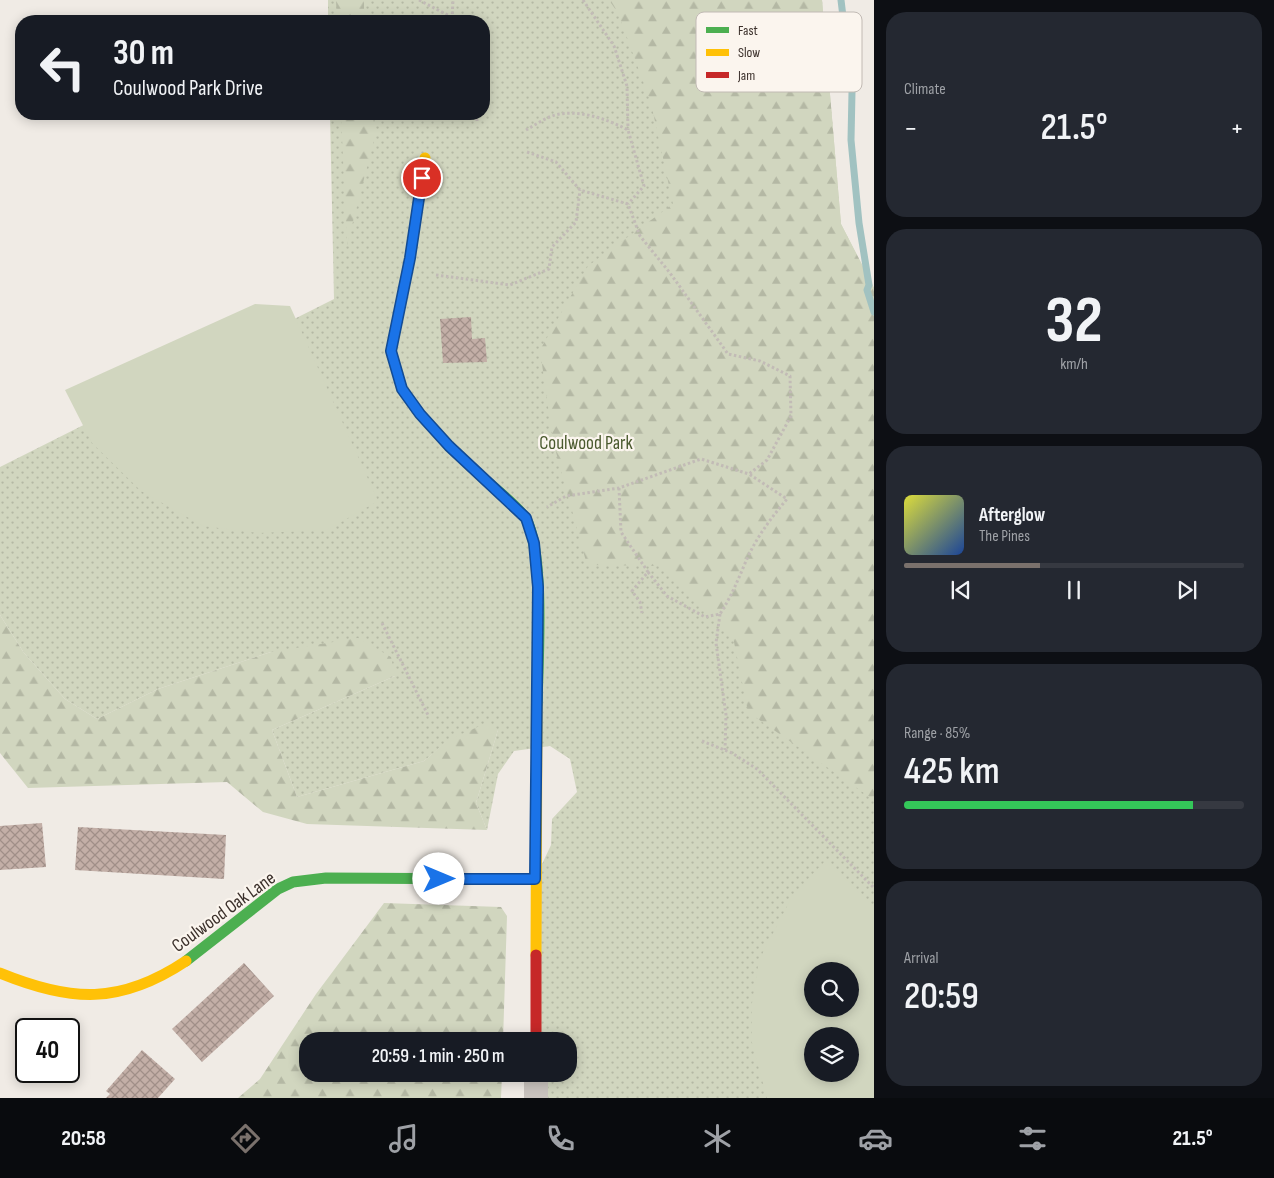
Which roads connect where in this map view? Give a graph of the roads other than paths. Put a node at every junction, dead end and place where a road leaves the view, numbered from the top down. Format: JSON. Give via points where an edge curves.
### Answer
{"nodes":[{"id":1,"x":424,"y":158,"type":"dead end"},
{"id":2,"x":535,"y":879,"type":"junction"},
{"id":3,"x":0,"y":973,"type":"edge"},
{"id":4,"x":536,"y":1032,"type":"edge"},
{"id":5,"x":536,"y":1082,"type":"edge"},
{"id":6,"x":536,"y":1098,"type":"edge"}],
"edges":[{"from":1,"to":2,"type":"street","via":[[410,258],[391,351],[402,389],[420,414],[449,446],[526,518],[534,543],[538,587]]},
{"from":2,"to":3,"type":"street","name":"Coulwood Oak Lane","via":[[326,878],[293,882],[278,889],[183,963],[158,978],[127,989],[94,996],[62,994]]},
{"from":2,"to":4,"type":"street"},
{"from":5,"to":6,"type":"street"}]}
